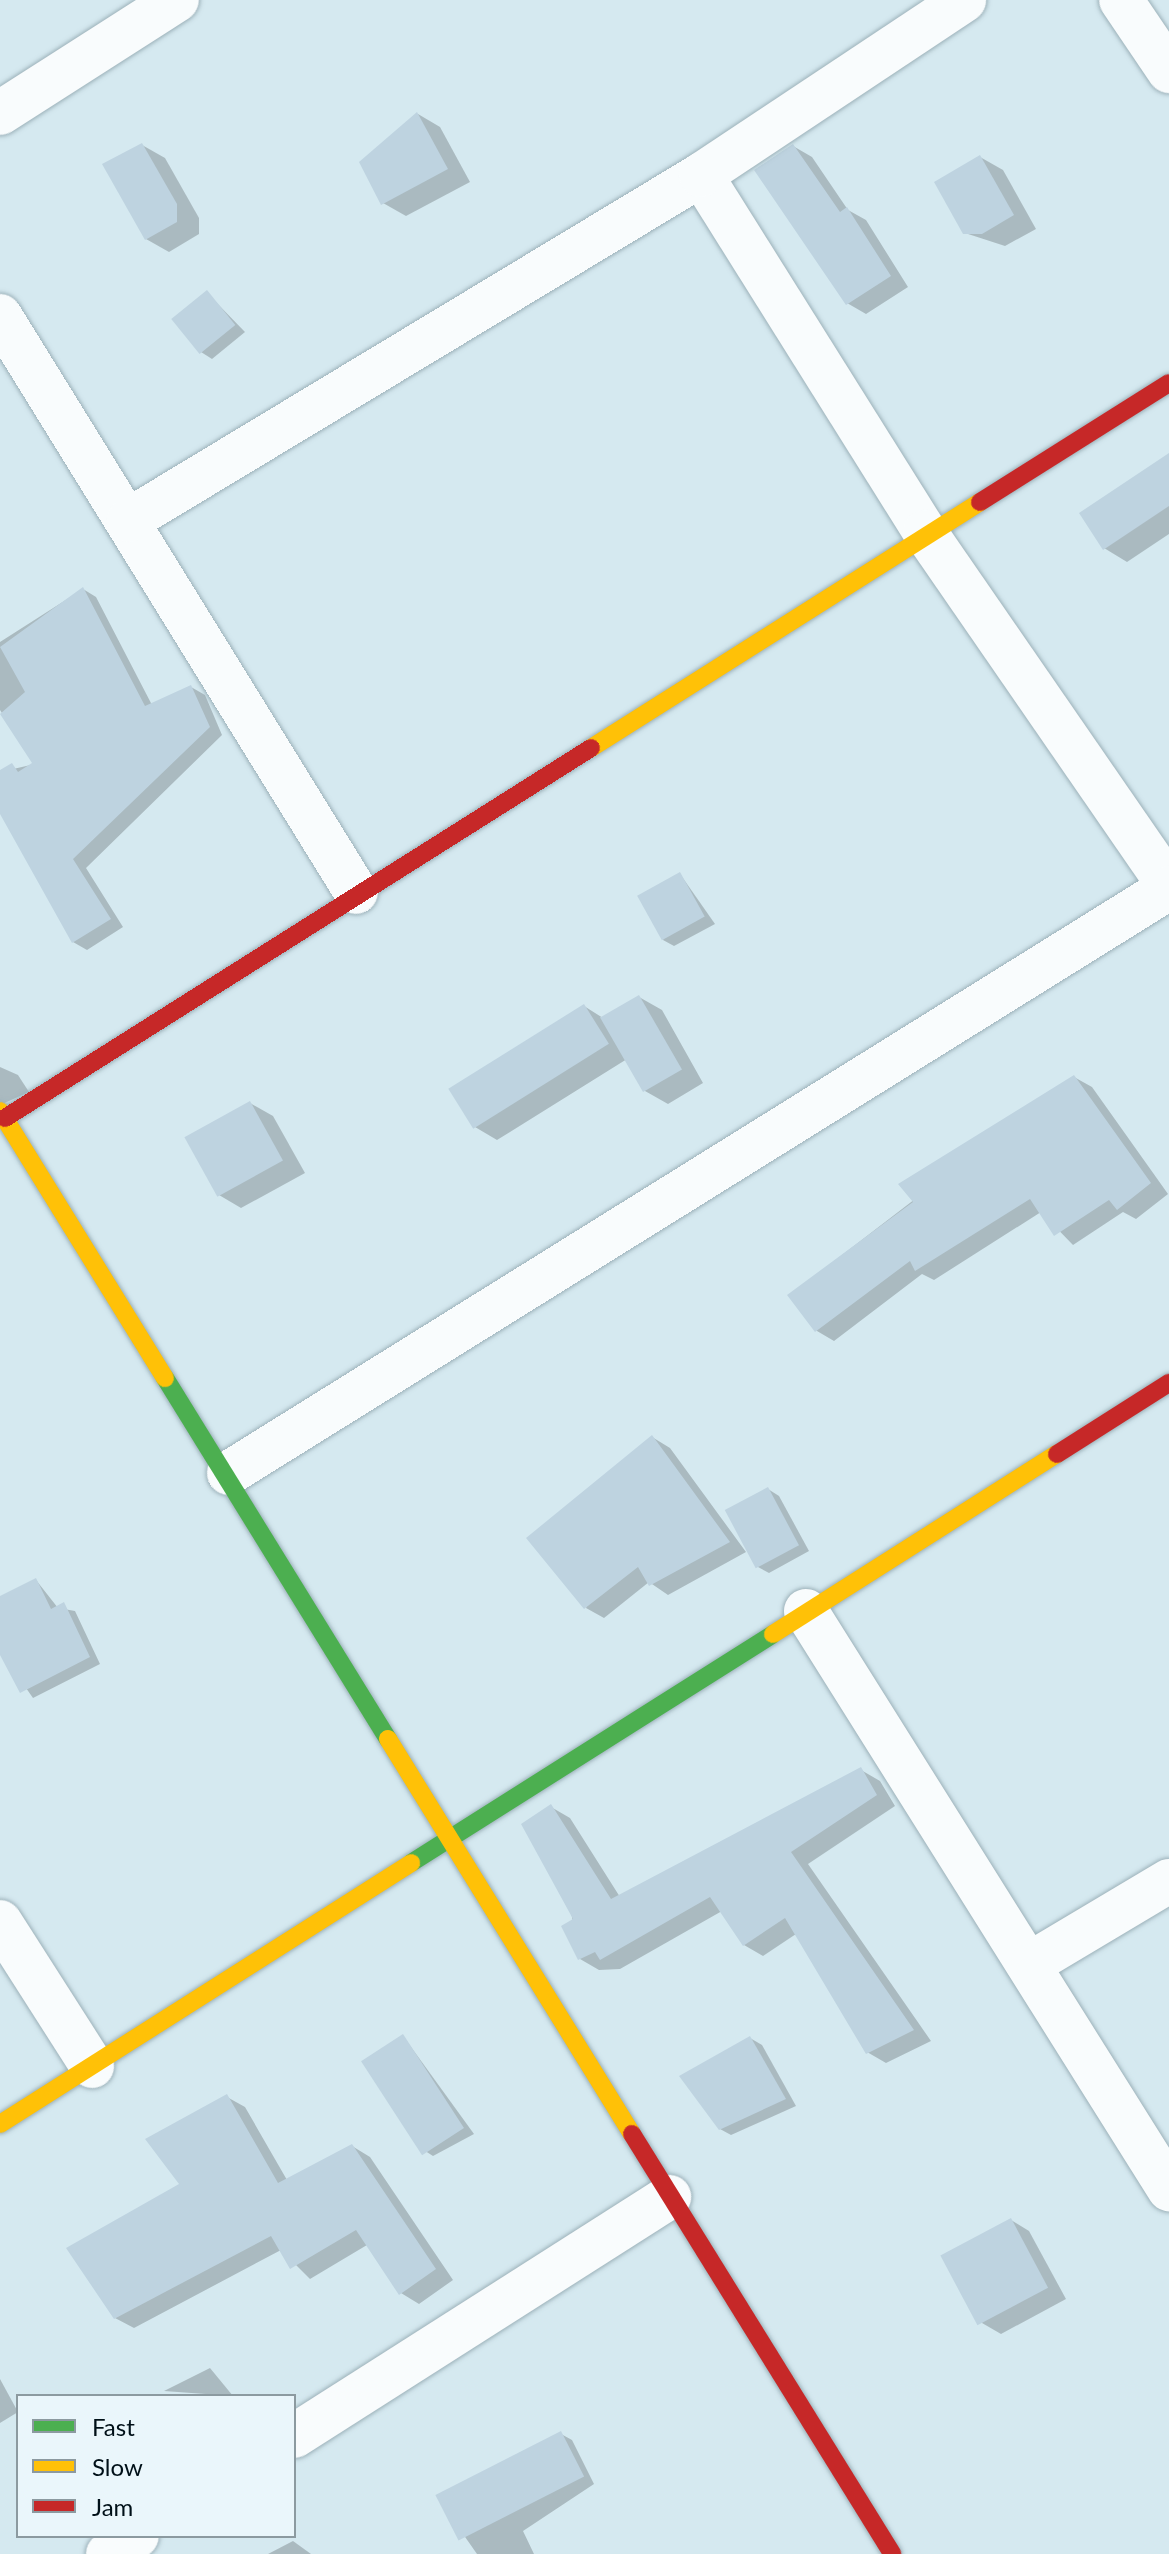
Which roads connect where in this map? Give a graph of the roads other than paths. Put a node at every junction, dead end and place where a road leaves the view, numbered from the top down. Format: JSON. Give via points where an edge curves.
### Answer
{"nodes":[{"id":1,"x":177,"y":0,"type":"edge"},
{"id":2,"x":964,"y":0,"type":"edge"},
{"id":3,"x":1121,"y":0,"type":"edge"},
{"id":4,"x":1169,"y":71,"type":"edge"},
{"id":5,"x":0,"y":113,"type":"edge"},
{"id":6,"x":701,"y":175,"type":"junction"},
{"id":7,"x":0,"y":316,"type":"edge"},
{"id":8,"x":1169,"y":383,"type":"edge"},
{"id":9,"x":129,"y":520,"type":"junction"},
{"id":10,"x":925,"y":532,"type":"junction"},
{"id":11,"x":1169,"y":887,"type":"edge"},
{"id":12,"x":356,"y":892,"type":"junction"},
{"id":13,"x":2,"y":1115,"type":"edge"},
{"id":14,"x":1169,"y":1383,"type":"edge"},
{"id":15,"x":229,"y":1473,"type":"junction"},
{"id":16,"x":806,"y":1611,"type":"junction"},
{"id":17,"x":455,"y":1838,"type":"junction"},
{"id":18,"x":1169,"y":1881,"type":"edge"},
{"id":19,"x":0,"y":1922,"type":"edge"},
{"id":20,"x":1033,"y":1962,"type":"junction"},
{"id":21,"x":92,"y":2066,"type":"junction"},
{"id":22,"x":0,"y":2124,"type":"edge"},
{"id":23,"x":1169,"y":2189,"type":"edge"},
{"id":24,"x":669,"y":2197,"type":"junction"},
{"id":25,"x":296,"y":2435,"type":"edge"},
{"id":26,"x":134,"y":2538,"type":"edge"},
{"id":27,"x":108,"y":2554,"type":"edge"},
{"id":28,"x":892,"y":2554,"type":"edge"}],
"edges":[{"from":1,"to":5,"type":"street"},
{"from":2,"to":6,"type":"street"},
{"from":3,"to":4,"type":"street"},
{"from":6,"to":9,"type":"street"},
{"from":6,"to":10,"type":"street"},
{"from":7,"to":9,"type":"street"},
{"from":8,"to":10,"type":"street"},
{"from":9,"to":12,"type":"street"},
{"from":10,"to":11,"type":"street"},
{"from":10,"to":12,"type":"street"},
{"from":11,"to":15,"type":"street"},
{"from":12,"to":13,"type":"street"},
{"from":13,"to":15,"type":"street"},
{"from":14,"to":16,"type":"street"},
{"from":15,"to":17,"type":"street"},
{"from":16,"to":17,"type":"street"},
{"from":16,"to":20,"type":"street"},
{"from":17,"to":21,"type":"street"},
{"from":17,"to":24,"type":"street"},
{"from":18,"to":20,"type":"street"},
{"from":19,"to":21,"type":"street"},
{"from":20,"to":23,"type":"street"},
{"from":21,"to":22,"type":"street"},
{"from":24,"to":25,"type":"street"},
{"from":24,"to":28,"type":"street"},
{"from":26,"to":27,"type":"street"}]}
